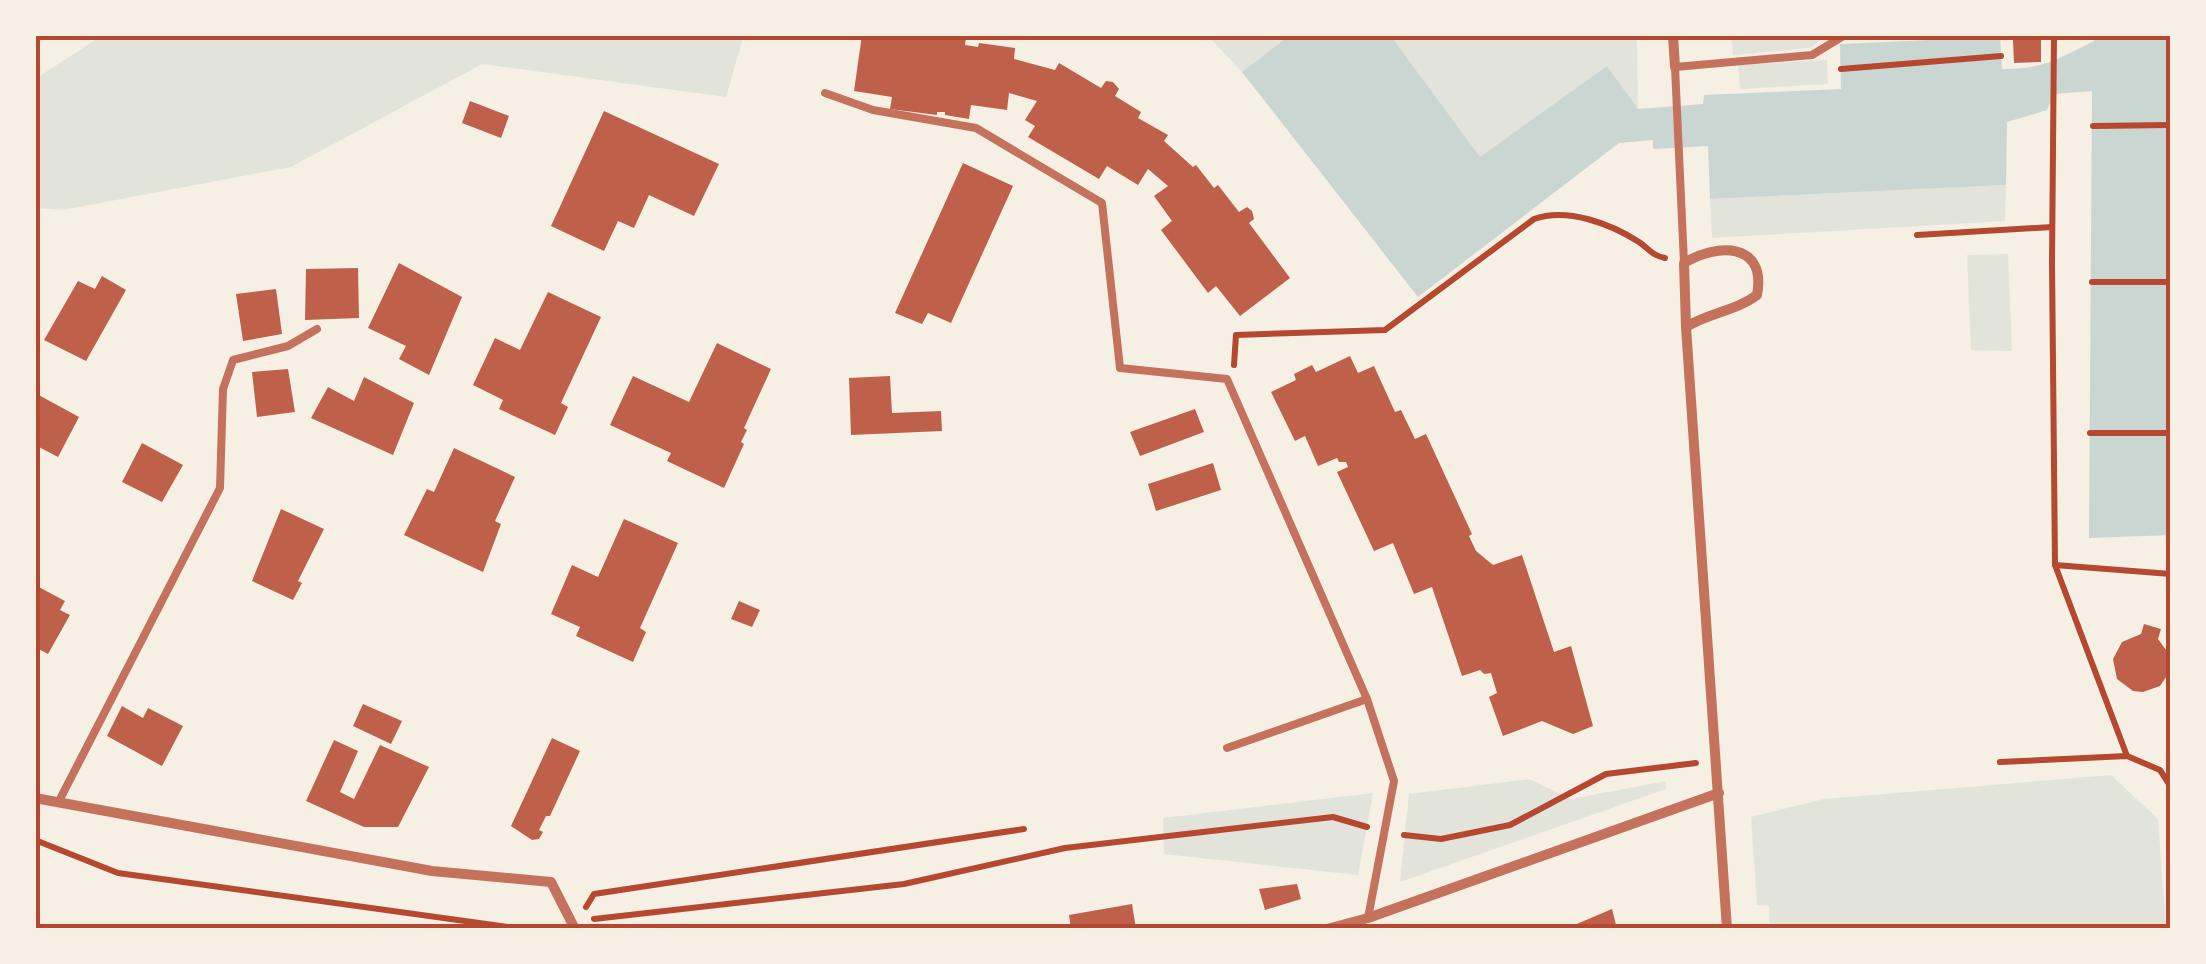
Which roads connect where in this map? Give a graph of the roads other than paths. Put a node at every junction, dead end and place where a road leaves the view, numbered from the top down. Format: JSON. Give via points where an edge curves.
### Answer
{"nodes":[{"id":1,"x":1672,"y":35,"type":"edge"},
{"id":2,"x":1845,"y":35,"type":"edge"},
{"id":3,"x":1675,"y":67,"type":"junction"},
{"id":4,"x":826,"y":94,"type":"dead end"},
{"id":5,"x":1684,"y":262,"type":"junction"},
{"id":6,"x":1686,"y":327,"type":"junction"},
{"id":7,"x":317,"y":329,"type":"dead end"},
{"id":8,"x":1368,"y":699,"type":"junction"},
{"id":9,"x":1227,"y":748,"type":"dead end"},
{"id":10,"x":1719,"y":793,"type":"junction"},
{"id":11,"x":35,"y":798,"type":"edge"},
{"id":12,"x":58,"y":803,"type":"junction"},
{"id":13,"x":1368,"y":923,"type":"edge"},
{"id":14,"x":574,"y":927,"type":"edge"},
{"id":15,"x":1327,"y":929,"type":"edge"},
{"id":16,"x":1727,"y":929,"type":"edge"}],
"edges":[{"from":1,"to":3,"type":"street"},
{"from":2,"to":3,"type":"lane","via":[[1812,55]]},
{"from":3,"to":5,"type":"lane"},
{"from":4,"to":8,"type":"lane","via":[[873,110],[976,128],[1102,203],[1120,368],[1226,379]]},
{"from":5,"to":6,"type":"street"},
{"from":5,"to":6,"type":"street","via":[[1704,251],[1741,253],[1760,280],[1757,295],[1747,302]]},
{"from":6,"to":10,"type":"street"},
{"from":7,"to":12,"type":"lane","via":[[288,346],[233,360],[223,390],[220,488]]},
{"from":8,"to":9,"type":"lane"},
{"from":8,"to":13,"type":"lane","via":[[1394,782]]},
{"from":10,"to":13,"type":"street"},
{"from":10,"to":16,"type":"street"},
{"from":11,"to":12,"type":"street"},
{"from":12,"to":14,"type":"street","via":[[432,871],[551,882]]},
{"from":13,"to":15,"type":"street"}]}
